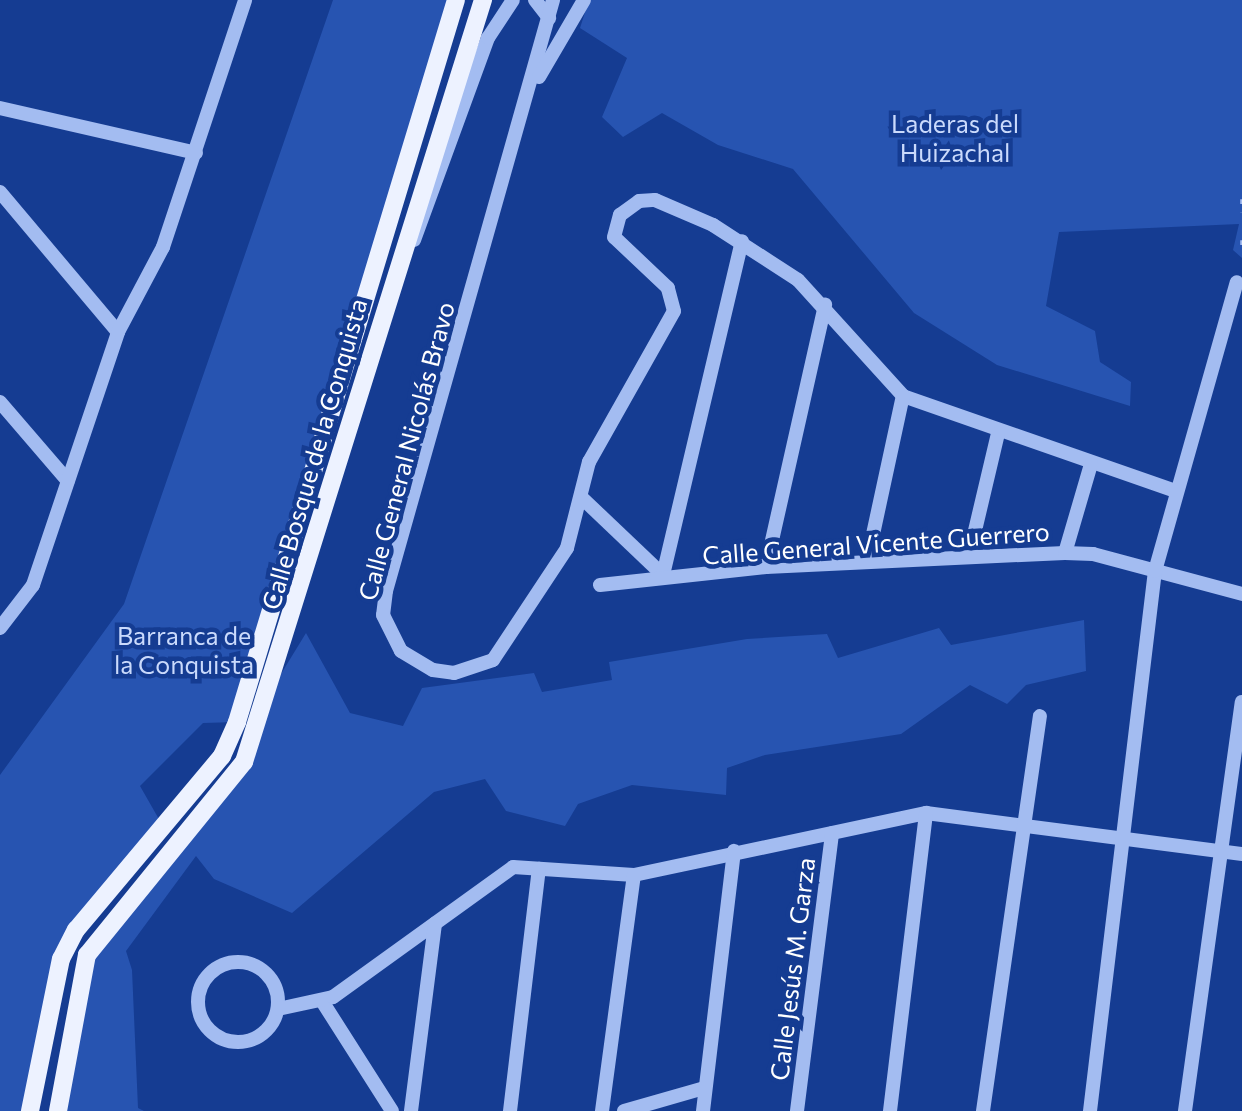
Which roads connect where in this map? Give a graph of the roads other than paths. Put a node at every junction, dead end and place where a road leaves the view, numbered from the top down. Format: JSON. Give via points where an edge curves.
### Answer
{"nodes":[{"id":1,"x":245,"y":0,"type":"edge"},
{"id":2,"x":456,"y":0,"type":"edge"},
{"id":3,"x":483,"y":0,"type":"edge"},
{"id":4,"x":513,"y":0,"type":"edge"},
{"id":5,"x":535,"y":0,"type":"edge"},
{"id":6,"x":553,"y":0,"type":"edge"},
{"id":7,"x":584,"y":0,"type":"edge"},
{"id":8,"x":549,"y":18,"type":"junction"},
{"id":9,"x":533,"y":86,"type":"junction"},
{"id":10,"x":0,"y":108,"type":"edge"},
{"id":11,"x":196,"y":153,"type":"junction"},
{"id":12,"x":0,"y":192,"type":"edge"},
{"id":13,"x":742,"y":242,"type":"junction"},
{"id":14,"x":1237,"y":282,"type":"dead end"},
{"id":15,"x":384,"y":298,"type":"junction"},
{"id":16,"x":825,"y":305,"type":"junction"},
{"id":17,"x":118,"y":332,"type":"junction"},
{"id":18,"x":903,"y":396,"type":"junction"},
{"id":19,"x":0,"y":402,"type":"edge"},
{"id":20,"x":998,"y":433,"type":"junction"},
{"id":21,"x":1091,"y":464,"type":"junction"},
{"id":22,"x":68,"y":481,"type":"junction"},
{"id":23,"x":1176,"y":491,"type":"junction"},
{"id":24,"x":581,"y":497,"type":"junction"},
{"id":25,"x":1066,"y":553,"type":"junction"},
{"id":26,"x":969,"y":556,"type":"junction"},
{"id":27,"x":867,"y":562,"type":"junction"},
{"id":28,"x":766,"y":567,"type":"junction"},
{"id":29,"x":1155,"y":571,"type":"junction"},
{"id":30,"x":663,"y":574,"type":"junction"},
{"id":31,"x":600,"y":585,"type":"dead end"},
{"id":32,"x":1242,"y":594,"type":"edge"},
{"id":33,"x":3,"y":620,"type":"edge"},
{"id":34,"x":1242,"y":702,"type":"edge"},
{"id":35,"x":1040,"y":716,"type":"dead end"},
{"id":36,"x":926,"y":813,"type":"junction"},
{"id":37,"x":1023,"y":822,"type":"junction"},
{"id":38,"x":832,"y":833,"type":"junction"},
{"id":39,"x":1124,"y":836,"type":"junction"},
{"id":40,"x":1221,"y":850,"type":"junction"},
{"id":41,"x":734,"y":852,"type":"junction"},
{"id":42,"x":1242,"y":854,"type":"edge"},
{"id":43,"x":539,"y":870,"type":"junction"},
{"id":44,"x":634,"y":875,"type":"junction"},
{"id":45,"x":435,"y":924,"type":"junction"},
{"id":46,"x":322,"y":1002,"type":"junction"},
{"id":47,"x":278,"y":1010,"type":"junction"},
{"id":48,"x":704,"y":1088,"type":"junction"},
{"id":49,"x":30,"y":1111,"type":"edge"},
{"id":50,"x":58,"y":1111,"type":"edge"},
{"id":51,"x":392,"y":1111,"type":"edge"},
{"id":52,"x":412,"y":1111,"type":"edge"},
{"id":53,"x":510,"y":1111,"type":"edge"},
{"id":54,"x":602,"y":1111,"type":"edge"},
{"id":55,"x":624,"y":1111,"type":"edge"},
{"id":56,"x":703,"y":1111,"type":"edge"},
{"id":57,"x":797,"y":1111,"type":"edge"},
{"id":58,"x":890,"y":1111,"type":"edge"},
{"id":59,"x":984,"y":1111,"type":"edge"},
{"id":60,"x":1090,"y":1111,"type":"edge"},
{"id":61,"x":1185,"y":1111,"type":"edge"}],
"edges":[{"from":1,"to":11,"type":"street"},
{"from":2,"to":49,"type":"main road","name":"Calle Bosque de la Conquista","via":[[237,722],[222,756],[76,930],[61,959]]},
{"from":3,"to":15,"type":"main road","name":"Calle Bosque de la Conquista"},
{"from":4,"to":15,"type":"street","via":[[488,38],[424,220]]},
{"from":5,"to":8,"type":"street"},
{"from":6,"to":8,"type":"street","name":"Calle General Nicolás Bravo"},
{"from":7,"to":9,"type":"street","name":"Calle General Nicolás Bravo"},
{"from":8,"to":9,"type":"street","name":"Calle General Nicolás Bravo"},
{"from":9,"to":24,"type":"street","name":"Calle General Nicolás Bravo","via":[[386,591],[383,614],[401,651],[433,670],[454,673],[493,660],[566,548]]},
{"from":10,"to":11,"type":"street"},
{"from":11,"to":17,"type":"street","via":[[163,247]]},
{"from":12,"to":17,"type":"street"},
{"from":13,"to":16,"type":"street"},
{"from":13,"to":24,"type":"street","name":"Calle General Nicolás Bravo","via":[[655,200],[628,206],[614,236],[668,288],[674,310],[589,462]]},
{"from":13,"to":30,"type":"street"},
{"from":14,"to":23,"type":"street"},
{"from":15,"to":50,"type":"main road","name":"Calle Bosque de la Conquista","via":[[273,687],[244,762],[87,954]]},
{"from":16,"to":18,"type":"street"},
{"from":16,"to":28,"type":"street"},
{"from":17,"to":22,"type":"street"},
{"from":18,"to":20,"type":"street"},
{"from":18,"to":27,"type":"street"},
{"from":19,"to":22,"type":"street"},
{"from":20,"to":21,"type":"street"},
{"from":20,"to":26,"type":"street"},
{"from":21,"to":23,"type":"street"},
{"from":21,"to":25,"type":"street"},
{"from":22,"to":33,"type":"street","via":[[33,584]]},
{"from":23,"to":29,"type":"street"},
{"from":24,"to":30,"type":"street"},
{"from":25,"to":26,"type":"street","name":"Calle General Vicente Guerrero"},
{"from":25,"to":29,"type":"street","name":"Calle General Vicente Guerrero"},
{"from":26,"to":27,"type":"street","name":"Calle General Vicente Guerrero"},
{"from":27,"to":28,"type":"street","name":"Calle General Vicente Guerrero"},
{"from":28,"to":30,"type":"street","name":"Calle General Vicente Guerrero","via":[[681,579]]},
{"from":29,"to":32,"type":"street","name":"Calle General Vicente Guerrero"},
{"from":29,"to":39,"type":"street"},
{"from":30,"to":31,"type":"street","name":"Calle General Vicente Guerrero"},
{"from":34,"to":40,"type":"street"},
{"from":35,"to":37,"type":"street"},
{"from":36,"to":37,"type":"street"},
{"from":36,"to":38,"type":"street"},
{"from":36,"to":58,"type":"street"},
{"from":37,"to":39,"type":"street"},
{"from":37,"to":59,"type":"street"},
{"from":38,"to":41,"type":"street"},
{"from":38,"to":57,"type":"street","name":"Calle Jesús M. Garza"},
{"from":39,"to":40,"type":"street"},
{"from":39,"to":60,"type":"street"},
{"from":40,"to":42,"type":"street"},
{"from":40,"to":61,"type":"street"},
{"from":41,"to":44,"type":"street"},
{"from":41,"to":48,"type":"street"},
{"from":43,"to":44,"type":"street"},
{"from":43,"to":45,"type":"street","via":[[513,867]]},
{"from":43,"to":53,"type":"street"},
{"from":44,"to":54,"type":"street"},
{"from":45,"to":46,"type":"street"},
{"from":45,"to":52,"type":"street"},
{"from":46,"to":47,"type":"street"},
{"from":46,"to":51,"type":"street"},
{"from":47,"to":47,"type":"street","via":[[276,986],[262,968],[228,963],[201,983],[201,1017],[224,1042],[258,1036]]},
{"from":48,"to":55,"type":"street"},
{"from":48,"to":56,"type":"street"}]}
